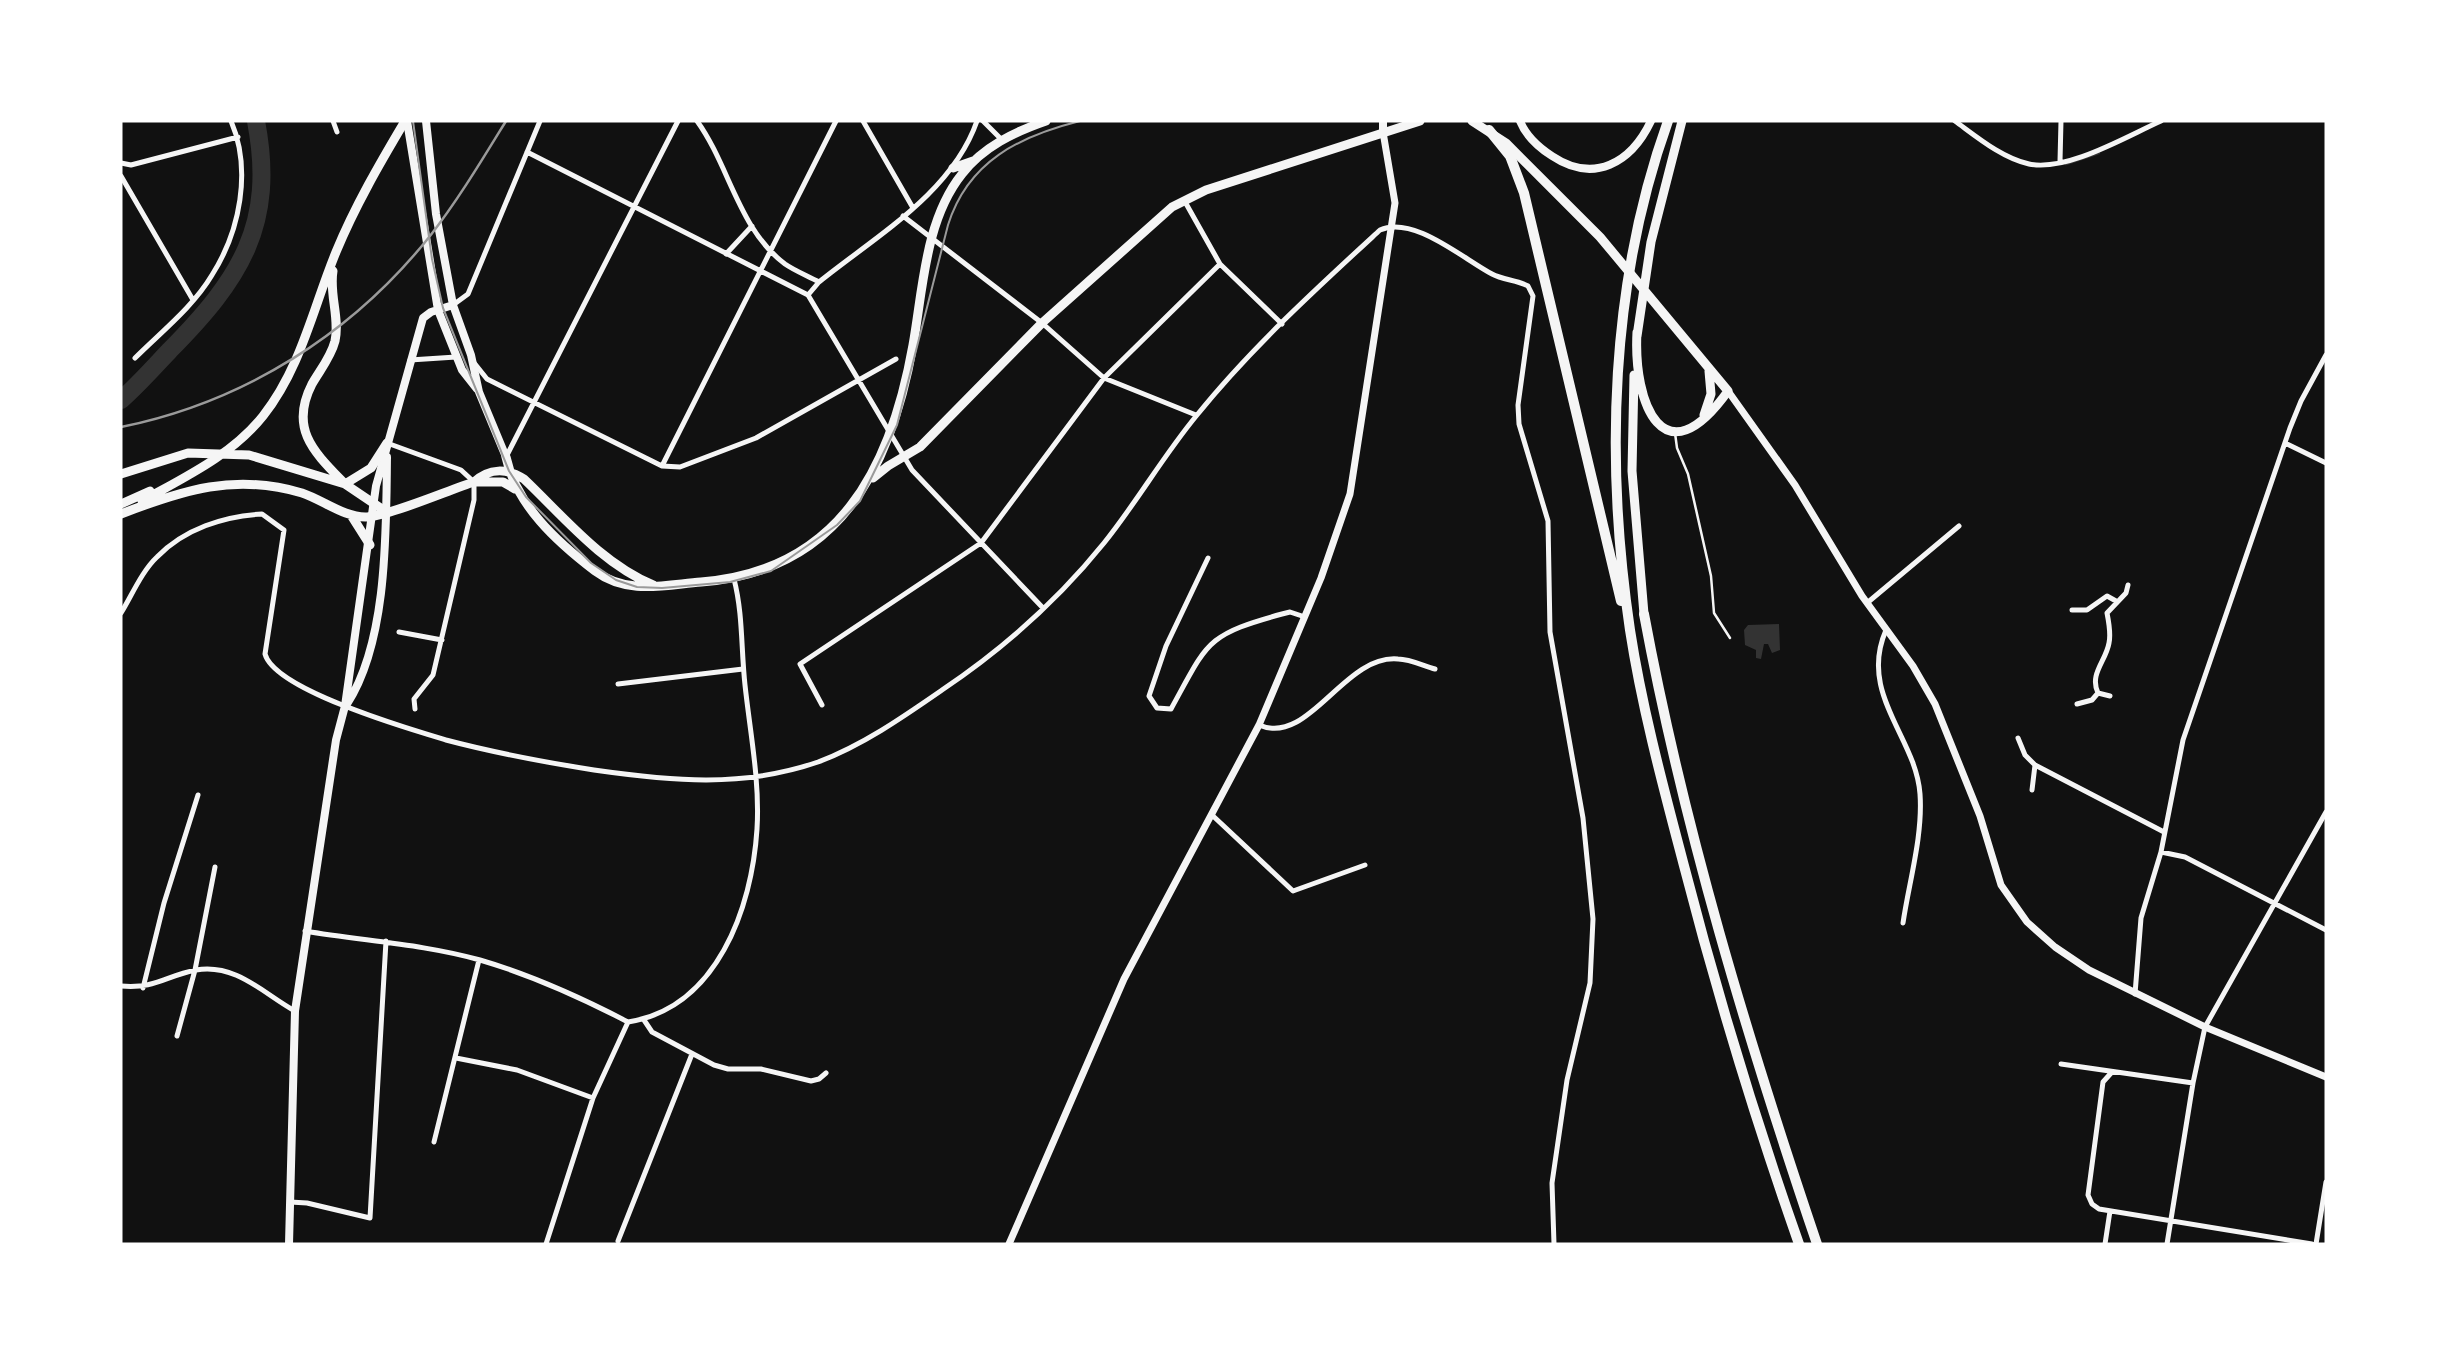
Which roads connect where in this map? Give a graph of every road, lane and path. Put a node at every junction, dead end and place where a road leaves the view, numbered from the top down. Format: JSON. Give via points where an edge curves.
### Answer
{"nodes":[{"id":1,"x":231,"y":121,"type":"edge"},
{"id":2,"x":333,"y":121,"type":"edge"},
{"id":3,"x":406,"y":121,"type":"edge"},
{"id":4,"x":426,"y":121,"type":"edge"},
{"id":5,"x":540,"y":121,"type":"edge"},
{"id":6,"x":678,"y":121,"type":"edge"},
{"id":7,"x":697,"y":121,"type":"edge"},
{"id":8,"x":836,"y":121,"type":"edge"},
{"id":9,"x":863,"y":121,"type":"edge"},
{"id":10,"x":977,"y":121,"type":"edge"},
{"id":11,"x":983,"y":121,"type":"edge"},
{"id":12,"x":1046,"y":121,"type":"edge"},
{"id":13,"x":1383,"y":121,"type":"edge"},
{"id":14,"x":1420,"y":121,"type":"edge"},
{"id":15,"x":1472,"y":121,"type":"edge"},
{"id":16,"x":1520,"y":121,"type":"edge"},
{"id":17,"x":1651,"y":121,"type":"edge"},
{"id":18,"x":1668,"y":121,"type":"edge"},
{"id":19,"x":1682,"y":121,"type":"edge"},
{"id":20,"x":1955,"y":121,"type":"edge"},
{"id":21,"x":2061,"y":121,"type":"edge"},
{"id":22,"x":2161,"y":121,"type":"edge"},
{"id":23,"x":1489,"y":130,"type":"junction"},
{"id":24,"x":337,"y":132,"type":"dead end"},
{"id":25,"x":1383,"y":132,"type":"junction"},
{"id":26,"x":238,"y":137,"type":"junction"},
{"id":27,"x":1002,"y":140,"type":"junction"},
{"id":28,"x":527,"y":152,"type":"junction"},
{"id":29,"x":1521,"y":158,"type":"junction"},
{"id":30,"x":974,"y":160,"type":"junction"},
{"id":31,"x":2060,"y":161,"type":"junction"},
{"id":32,"x":121,"y":163,"type":"edge"},
{"id":33,"x":953,"y":169,"type":"junction"},
{"id":34,"x":1518,"y":175,"type":"junction"},
{"id":35,"x":121,"y":176,"type":"edge"},
{"id":36,"x":1184,"y":200,"type":"junction"},
{"id":37,"x":634,"y":207,"type":"junction"},
{"id":38,"x":913,"y":208,"type":"junction"},
{"id":39,"x":903,"y":215,"type":"junction"},
{"id":40,"x":1391,"y":225,"type":"junction"},
{"id":41,"x":752,"y":226,"type":"junction"},
{"id":42,"x":934,"y":237,"type":"junction"},
{"id":43,"x":337,"y":250,"type":"junction"},
{"id":44,"x":771,"y":250,"type":"junction"},
{"id":45,"x":726,"y":254,"type":"junction"},
{"id":46,"x":1220,"y":264,"type":"junction"},
{"id":47,"x":759,"y":271,"type":"junction"},
{"id":48,"x":818,"y":282,"type":"junction"},
{"id":49,"x":808,"y":295,"type":"junction"},
{"id":50,"x":193,"y":300,"type":"junction"},
{"id":51,"x":453,"y":305,"type":"junction"},
{"id":52,"x":438,"y":310,"type":"junction"},
{"id":53,"x":1042,"y":323,"type":"junction"},
{"id":54,"x":1282,"y":324,"type":"junction"},
{"id":55,"x":1637,"y":332,"type":"junction"},
{"id":56,"x":471,"y":355,"type":"junction"},
{"id":57,"x":2326,"y":355,"type":"edge"},
{"id":58,"x":456,"y":357,"type":"junction"},
{"id":59,"x":135,"y":358,"type":"dead end"},
{"id":60,"x":896,"y":359,"type":"dead end"},
{"id":61,"x":410,"y":360,"type":"junction"},
{"id":62,"x":1709,"y":368,"type":"junction"},
{"id":63,"x":1104,"y":378,"type":"junction"},
{"id":64,"x":857,"y":379,"type":"junction"},
{"id":65,"x":1728,"y":391,"type":"junction"},
{"id":66,"x":479,"y":392,"type":"junction"},
{"id":67,"x":535,"y":403,"type":"junction"},
{"id":68,"x":1196,"y":415,"type":"junction"},
{"id":69,"x":1697,"y":425,"type":"junction"},
{"id":70,"x":1674,"y":430,"type":"junction"},
{"id":71,"x":890,"y":435,"type":"junction"},
{"id":72,"x":387,"y":443,"type":"junction"},
{"id":73,"x":2285,"y":443,"type":"junction"},
{"id":74,"x":506,"y":457,"type":"junction"},
{"id":75,"x":903,"y":457,"type":"junction"},
{"id":76,"x":2326,"y":463,"type":"edge"},
{"id":77,"x":662,"y":466,"type":"junction"},
{"id":78,"x":196,"y":471,"type":"junction"},
{"id":79,"x":494,"y":471,"type":"junction"},
{"id":80,"x":509,"y":471,"type":"junction"},
{"id":81,"x":121,"y":474,"type":"edge"},
{"id":82,"x":524,"y":479,"type":"junction"},
{"id":83,"x":474,"y":482,"type":"junction"},
{"id":84,"x":870,"y":482,"type":"junction"},
{"id":85,"x":345,"y":484,"type":"junction"},
{"id":86,"x":515,"y":489,"type":"junction"},
{"id":87,"x":121,"y":504,"type":"edge"},
{"id":88,"x":375,"y":504,"type":"junction"},
{"id":89,"x":386,"y":511,"type":"junction"},
{"id":90,"x":121,"y":514,"type":"edge"},
{"id":91,"x":351,"y":514,"type":"junction"},
{"id":92,"x":373,"y":516,"type":"junction"},
{"id":93,"x":1959,"y":526,"type":"dead end"},
{"id":94,"x":981,"y":543,"type":"junction"},
{"id":95,"x":370,"y":545,"type":"junction"},
{"id":96,"x":1208,"y":558,"type":"dead end"},
{"id":97,"x":734,"y":579,"type":"junction"},
{"id":98,"x":653,"y":585,"type":"junction"},
{"id":99,"x":2128,"y":585,"type":"dead end"},
{"id":100,"x":2116,"y":601,"type":"junction"},
{"id":101,"x":1867,"y":603,"type":"junction"},
{"id":102,"x":1044,"y":608,"type":"junction"},
{"id":103,"x":2073,"y":610,"type":"dead end"},
{"id":104,"x":121,"y":612,"type":"edge"},
{"id":105,"x":1644,"y":614,"type":"joint"},
{"id":106,"x":1305,"y":617,"type":"junction"},
{"id":107,"x":1886,"y":629,"type":"junction"},
{"id":108,"x":399,"y":632,"type":"dead end"},
{"id":109,"x":1630,"y":633,"type":"junction"},
{"id":110,"x":1730,"y":638,"type":"dead end"},
{"id":111,"x":442,"y":640,"type":"junction"},
{"id":112,"x":743,"y":668,"type":"junction"},
{"id":113,"x":1435,"y":669,"type":"dead end"},
{"id":114,"x":618,"y":684,"type":"dead end"},
{"id":115,"x":2098,"y":693,"type":"junction"},
{"id":116,"x":2110,"y":696,"type":"dead end"},
{"id":117,"x":2077,"y":704,"type":"dead end"},
{"id":118,"x":822,"y":705,"type":"dead end"},
{"id":119,"x":345,"y":706,"type":"junction"},
{"id":120,"x":415,"y":709,"type":"dead end"},
{"id":121,"x":1259,"y":725,"type":"junction"},
{"id":122,"x":2018,"y":738,"type":"dead end"},
{"id":123,"x":2035,"y":765,"type":"junction"},
{"id":124,"x":755,"y":778,"type":"junction"},
{"id":125,"x":2032,"y":790,"type":"dead end"},
{"id":126,"x":198,"y":795,"type":"dead end"},
{"id":127,"x":2326,"y":812,"type":"edge"},
{"id":128,"x":1212,"y":815,"type":"junction"},
{"id":129,"x":2164,"y":832,"type":"junction"},
{"id":130,"x":2161,"y":852,"type":"junction"},
{"id":131,"x":1365,"y":865,"type":"dead end"},
{"id":132,"x":215,"y":867,"type":"dead end"},
{"id":133,"x":2273,"y":902,"type":"junction"},
{"id":134,"x":1903,"y":923,"type":"dead end"},
{"id":135,"x":2326,"y":930,"type":"edge"},
{"id":136,"x":305,"y":931,"type":"junction"},
{"id":137,"x":386,"y":941,"type":"junction"},
{"id":138,"x":479,"y":960,"type":"junction"},
{"id":139,"x":195,"y":970,"type":"junction"},
{"id":140,"x":121,"y":986,"type":"edge"},
{"id":141,"x":144,"y":988,"type":"junction"},
{"id":142,"x":2135,"y":994,"type":"junction"},
{"id":143,"x":295,"y":1011,"type":"junction"},
{"id":144,"x":644,"y":1020,"type":"junction"},
{"id":145,"x":628,"y":1022,"type":"junction"},
{"id":146,"x":2205,"y":1027,"type":"junction"},
{"id":147,"x":177,"y":1036,"type":"dead end"},
{"id":148,"x":692,"y":1054,"type":"junction"},
{"id":149,"x":456,"y":1058,"type":"junction"},
{"id":150,"x":2060,"y":1064,"type":"dead end"},
{"id":151,"x":2112,"y":1072,"type":"junction"},
{"id":152,"x":826,"y":1073,"type":"dead end"},
{"id":153,"x":2326,"y":1077,"type":"edge"},
{"id":154,"x":2193,"y":1083,"type":"junction"},
{"id":155,"x":593,"y":1098,"type":"junction"},
{"id":156,"x":434,"y":1142,"type":"dead end"},
{"id":157,"x":2326,"y":1182,"type":"edge"},
{"id":158,"x":290,"y":1202,"type":"junction"},
{"id":159,"x":2109,"y":1211,"type":"junction"},
{"id":160,"x":2171,"y":1220,"type":"junction"},
{"id":161,"x":618,"y":1241,"type":"dead end"},
{"id":162,"x":289,"y":1244,"type":"edge"},
{"id":163,"x":546,"y":1244,"type":"edge"},
{"id":164,"x":1009,"y":1244,"type":"edge"},
{"id":165,"x":1554,"y":1244,"type":"edge"},
{"id":166,"x":1799,"y":1244,"type":"edge"},
{"id":167,"x":1817,"y":1244,"type":"edge"},
{"id":168,"x":2105,"y":1244,"type":"edge"},
{"id":169,"x":2167,"y":1244,"type":"edge"},
{"id":170,"x":2314,"y":1244,"type":"edge"}],
"edges":[{"from":1,"to":26,"type":"street"},
{"from":2,"to":24,"type":"street"},
{"from":3,"to":43,"type":"main road","via":[[373,174]]},
{"from":3,"to":52,"type":"main road"},
{"from":4,"to":51,"type":"main road","via":[[436,214]]},
{"from":5,"to":28,"type":"street"},
{"from":6,"to":37,"type":"street"},
{"from":7,"to":41,"type":"street"},
{"from":8,"to":44,"type":"street"},
{"from":9,"to":38,"type":"street"},
{"from":10,"to":33,"type":"street"},
{"from":11,"to":27,"type":"street"},
{"from":12,"to":27,"type":"main road"},
{"from":13,"to":25,"type":"main road"},
{"from":14,"to":25,"type":"main road"},
{"from":15,"to":23,"type":"main road"},
{"from":16,"to":17,"type":"main road","via":[[1548,154],[1574,168],[1593,170],[1610,167],[1630,154]]},
{"from":18,"to":109,"type":"highway","via":[[1638,226],[1616,396],[1621,564]]},
{"from":19,"to":55,"type":"main road","via":[[1651,242]]},
{"from":20,"to":31,"type":"street","via":[[1991,146],[2028,163]]},
{"from":21,"to":31,"type":"street"},
{"from":22,"to":31,"type":"street"},
{"from":23,"to":29,"type":"main road"},
{"from":23,"to":34,"type":"highway","via":[[1502,143]]},
{"from":25,"to":36,"type":"main road"},
{"from":25,"to":40,"type":"street","via":[[1395,202]]},
{"from":26,"to":32,"type":"street","via":[[131,165]]},
{"from":26,"to":50,"type":"street","via":[[242,184],[237,216],[212,275]]},
{"from":27,"to":30,"type":"main road"},
{"from":28,"to":37,"type":"street"},
{"from":28,"to":51,"type":"street","via":[[468,294]]},
{"from":29,"to":34,"type":"highway"},
{"from":29,"to":62,"type":"main road","via":[[1600,237]]},
{"from":30,"to":33,"type":"main road"},
{"from":30,"to":42,"type":"main road","via":[[952,189]]},
{"from":33,"to":38,"type":"street"},
{"from":34,"to":109,"type":"highway"},
{"from":35,"to":50,"type":"street"},
{"from":36,"to":46,"type":"street"},
{"from":36,"to":53,"type":"main road"},
{"from":37,"to":45,"type":"street"},
{"from":37,"to":67,"type":"street"},
{"from":38,"to":39,"type":"street"},
{"from":39,"to":42,"type":"street"},
{"from":39,"to":48,"type":"street"},
{"from":40,"to":54,"type":"street","via":[[1380,230]]},
{"from":40,"to":106,"type":"street","via":[[1356,468]]},
{"from":40,"to":165,"type":"street","via":[[1414,228],[1496,276],[1528,286],[1533,306],[1519,424],[1548,521],[1550,632],[1583,818],[1593,919],[1590,983],[1567,1080],[1552,1183]]},
{"from":41,"to":44,"type":"street"},
{"from":41,"to":45,"type":"street"},
{"from":42,"to":53,"type":"street"},
{"from":42,"to":71,"type":"main road"},
{"from":43,"to":78,"type":"main road","via":[[285,384],[246,434]]},
{"from":43,"to":85,"type":"main road","via":[[330,290],[336,338],[304,403],[303,423],[308,441]]},
{"from":44,"to":47,"type":"street"},
{"from":44,"to":48,"type":"street"},
{"from":45,"to":47,"type":"street"},
{"from":46,"to":54,"type":"street"},
{"from":46,"to":63,"type":"street"},
{"from":47,"to":49,"type":"street"},
{"from":47,"to":77,"type":"street"},
{"from":48,"to":49,"type":"street"},
{"from":49,"to":64,"type":"street"},
{"from":50,"to":59,"type":"street"},
{"from":51,"to":52,"type":"main road"},
{"from":51,"to":56,"type":"main road"},
{"from":52,"to":58,"type":"main road"},
{"from":52,"to":61,"type":"main road","via":[[423,318]]},
{"from":53,"to":63,"type":"street"},
{"from":53,"to":75,"type":"main road","via":[[920,447]]},
{"from":54,"to":68,"type":"street"},
{"from":55,"to":70,"type":"main road","via":[[1644,405],[1656,423]]},
{"from":55,"to":105,"type":"main road","via":[[1632,458]]},
{"from":56,"to":66,"type":"main road"},
{"from":56,"to":67,"type":"street","via":[[487,379]]},
{"from":57,"to":73,"type":"street"},
{"from":58,"to":61,"type":"street"},
{"from":58,"to":66,"type":"main road"},
{"from":60,"to":64,"type":"street"},
{"from":61,"to":72,"type":"main road"},
{"from":62,"to":65,"type":"main road"},
{"from":62,"to":69,"type":"main road","via":[[1710,402]]},
{"from":63,"to":68,"type":"street"},
{"from":63,"to":94,"type":"street"},
{"from":64,"to":71,"type":"street"},
{"from":64,"to":77,"type":"street","via":[[755,438],[681,467]]},
{"from":65,"to":69,"type":"main road"},
{"from":65,"to":101,"type":"street","via":[[1795,485]]},
{"from":66,"to":74,"type":"main road"},
{"from":67,"to":74,"type":"street"},
{"from":67,"to":77,"type":"street"},
{"from":68,"to":102,"type":"street","via":[[1106,541]]},
{"from":69,"to":70,"type":"main road"},
{"from":70,"to":110,"type":"lane","via":[[1711,576],[1714,613]]},
{"from":71,"to":75,"type":"street"},
{"from":71,"to":84,"type":"main road"},
{"from":72,"to":83,"type":"street","via":[[461,470]]},
{"from":72,"to":85,"type":"main road","via":[[370,468]]},
{"from":72,"to":88,"type":"main road"},
{"from":72,"to":89,"type":"main road"},
{"from":73,"to":76,"type":"street"},
{"from":73,"to":129,"type":"street","via":[[2183,740]]},
{"from":74,"to":79,"type":"main road"},
{"from":74,"to":80,"type":"main road"},
{"from":74,"to":82,"type":"main road"},
{"from":75,"to":84,"type":"main road"},
{"from":75,"to":94,"type":"street"},
{"from":78,"to":87,"type":"main road"},
{"from":78,"to":90,"type":"main road"},
{"from":79,"to":80,"type":"main road"},
{"from":79,"to":83,"type":"main road"},
{"from":80,"to":82,"type":"main road"},
{"from":80,"to":86,"type":"main road"},
{"from":81,"to":85,"type":"main road","via":[[202,452],[249,455]]},
{"from":82,"to":98,"type":"main road","via":[[605,556]]},
{"from":83,"to":86,"type":"main road","via":[[503,482]]},
{"from":83,"to":89,"type":"main road"},
{"from":83,"to":111,"type":"street","via":[[474,500]]},
{"from":84,"to":97,"type":"main road","via":[[851,508],[795,554],[769,569]]},
{"from":85,"to":88,"type":"main road"},
{"from":86,"to":98,"type":"main road","via":[[523,503],[600,575],[625,587]]},
{"from":88,"to":89,"type":"main road"},
{"from":88,"to":92,"type":"main road"},
{"from":89,"to":92,"type":"main road"},
{"from":89,"to":119,"type":"main road","via":[[385,555],[370,648]]},
{"from":90,"to":91,"type":"main road","via":[[182,491],[224,485],[294,491]]},
{"from":91,"to":92,"type":"main road"},
{"from":91,"to":95,"type":"main road"},
{"from":92,"to":95,"type":"main road"},
{"from":93,"to":101,"type":"street"},
{"from":94,"to":102,"type":"street"},
{"from":94,"to":118,"type":"street","via":[[800,664]]},
{"from":95,"to":119,"type":"main road"},
{"from":96,"to":106,"type":"street","via":[[1153,683],[1149,696],[1157,708],[1171,709],[1203,651],[1222,634],[1290,612]]},
{"from":97,"to":98,"type":"main road"},
{"from":97,"to":112,"type":"street","via":[[740,603]]},
{"from":99,"to":100,"type":"street"},
{"from":100,"to":103,"type":"street","via":[[2107,596],[2087,610]]},
{"from":100,"to":115,"type":"street","via":[[2108,613],[2109,643],[2096,674]]},
{"from":101,"to":107,"type":"street"},
{"from":102,"to":124,"type":"street","via":[[976,667],[857,745],[796,769]]},
{"from":104,"to":119,"type":"street","via":[[156,557],[192,531],[225,517],[262,514],[284,530],[265,653],[268,663],[324,699]]},
{"from":105,"to":167,"type":"highway","via":[[1708,897]]},
{"from":106,"to":121,"type":"street"},
{"from":107,"to":134,"type":"street","via":[[1878,648],[1883,697],[1915,767],[1920,792]]},
{"from":107,"to":142,"type":"street","via":[[1935,705],[1980,816],[2001,885],[2027,922],[2055,947]]},
{"from":108,"to":111,"type":"street"},
{"from":109,"to":166,"type":"highway","via":[[1694,903]]},
{"from":111,"to":120,"type":"street","via":[[433,675],[414,699]]},
{"from":112,"to":114,"type":"street"},
{"from":112,"to":124,"type":"street"},
{"from":113,"to":121,"type":"street","via":[[1398,658],[1372,664],[1296,724],[1275,729]]},
{"from":115,"to":116,"type":"street"},
{"from":115,"to":117,"type":"street"},
{"from":119,"to":124,"type":"street","via":[[466,745],[570,766],[666,780]]},
{"from":119,"to":136,"type":"main road"},
{"from":121,"to":128,"type":"street"},
{"from":122,"to":123,"type":"street"},
{"from":123,"to":125,"type":"street"},
{"from":123,"to":129,"type":"street"},
{"from":124,"to":144,"type":"street","via":[[757,828],[750,878],[730,938],[701,982],[678,1002]]},
{"from":126,"to":141,"type":"street","via":[[164,902]]},
{"from":127,"to":133,"type":"street"},
{"from":128,"to":131,"type":"street","via":[[1293,891]]},
{"from":128,"to":164,"type":"street","via":[[1124,979]]},
{"from":129,"to":130,"type":"street"},
{"from":130,"to":133,"type":"street","via":[[2185,858]]},
{"from":130,"to":142,"type":"street","via":[[2141,918]]},
{"from":132,"to":139,"type":"street"},
{"from":133,"to":135,"type":"street"},
{"from":133,"to":146,"type":"street"},
{"from":136,"to":137,"type":"street"},
{"from":136,"to":143,"type":"main road"},
{"from":137,"to":138,"type":"street"},
{"from":137,"to":158,"type":"street","via":[[370,1218]]},
{"from":138,"to":145,"type":"street","via":[[573,994]]},
{"from":138,"to":149,"type":"street"},
{"from":139,"to":141,"type":"street"},
{"from":139,"to":143,"type":"street","via":[[233,974]]},
{"from":139,"to":147,"type":"street"},
{"from":140,"to":141,"type":"street"},
{"from":142,"to":146,"type":"street"},
{"from":143,"to":158,"type":"main road"},
{"from":144,"to":145,"type":"street"},
{"from":144,"to":148,"type":"street","via":[[652,1032]]},
{"from":145,"to":155,"type":"street"},
{"from":146,"to":153,"type":"street"},
{"from":146,"to":154,"type":"street"},
{"from":148,"to":152,"type":"street","via":[[728,1069],[761,1069],[811,1081]]},
{"from":148,"to":161,"type":"street"},
{"from":149,"to":155,"type":"street","via":[[517,1070]]},
{"from":149,"to":156,"type":"street"},
{"from":150,"to":151,"type":"street"},
{"from":151,"to":154,"type":"street"},
{"from":151,"to":159,"type":"street","via":[[2103,1082],[2088,1195],[2092,1204]]},
{"from":154,"to":160,"type":"street"},
{"from":155,"to":163,"type":"street"},
{"from":157,"to":170,"type":"street"},
{"from":158,"to":162,"type":"main road"},
{"from":159,"to":160,"type":"street"},
{"from":159,"to":168,"type":"street"},
{"from":160,"to":169,"type":"street"},
{"from":160,"to":170,"type":"street"}]}
